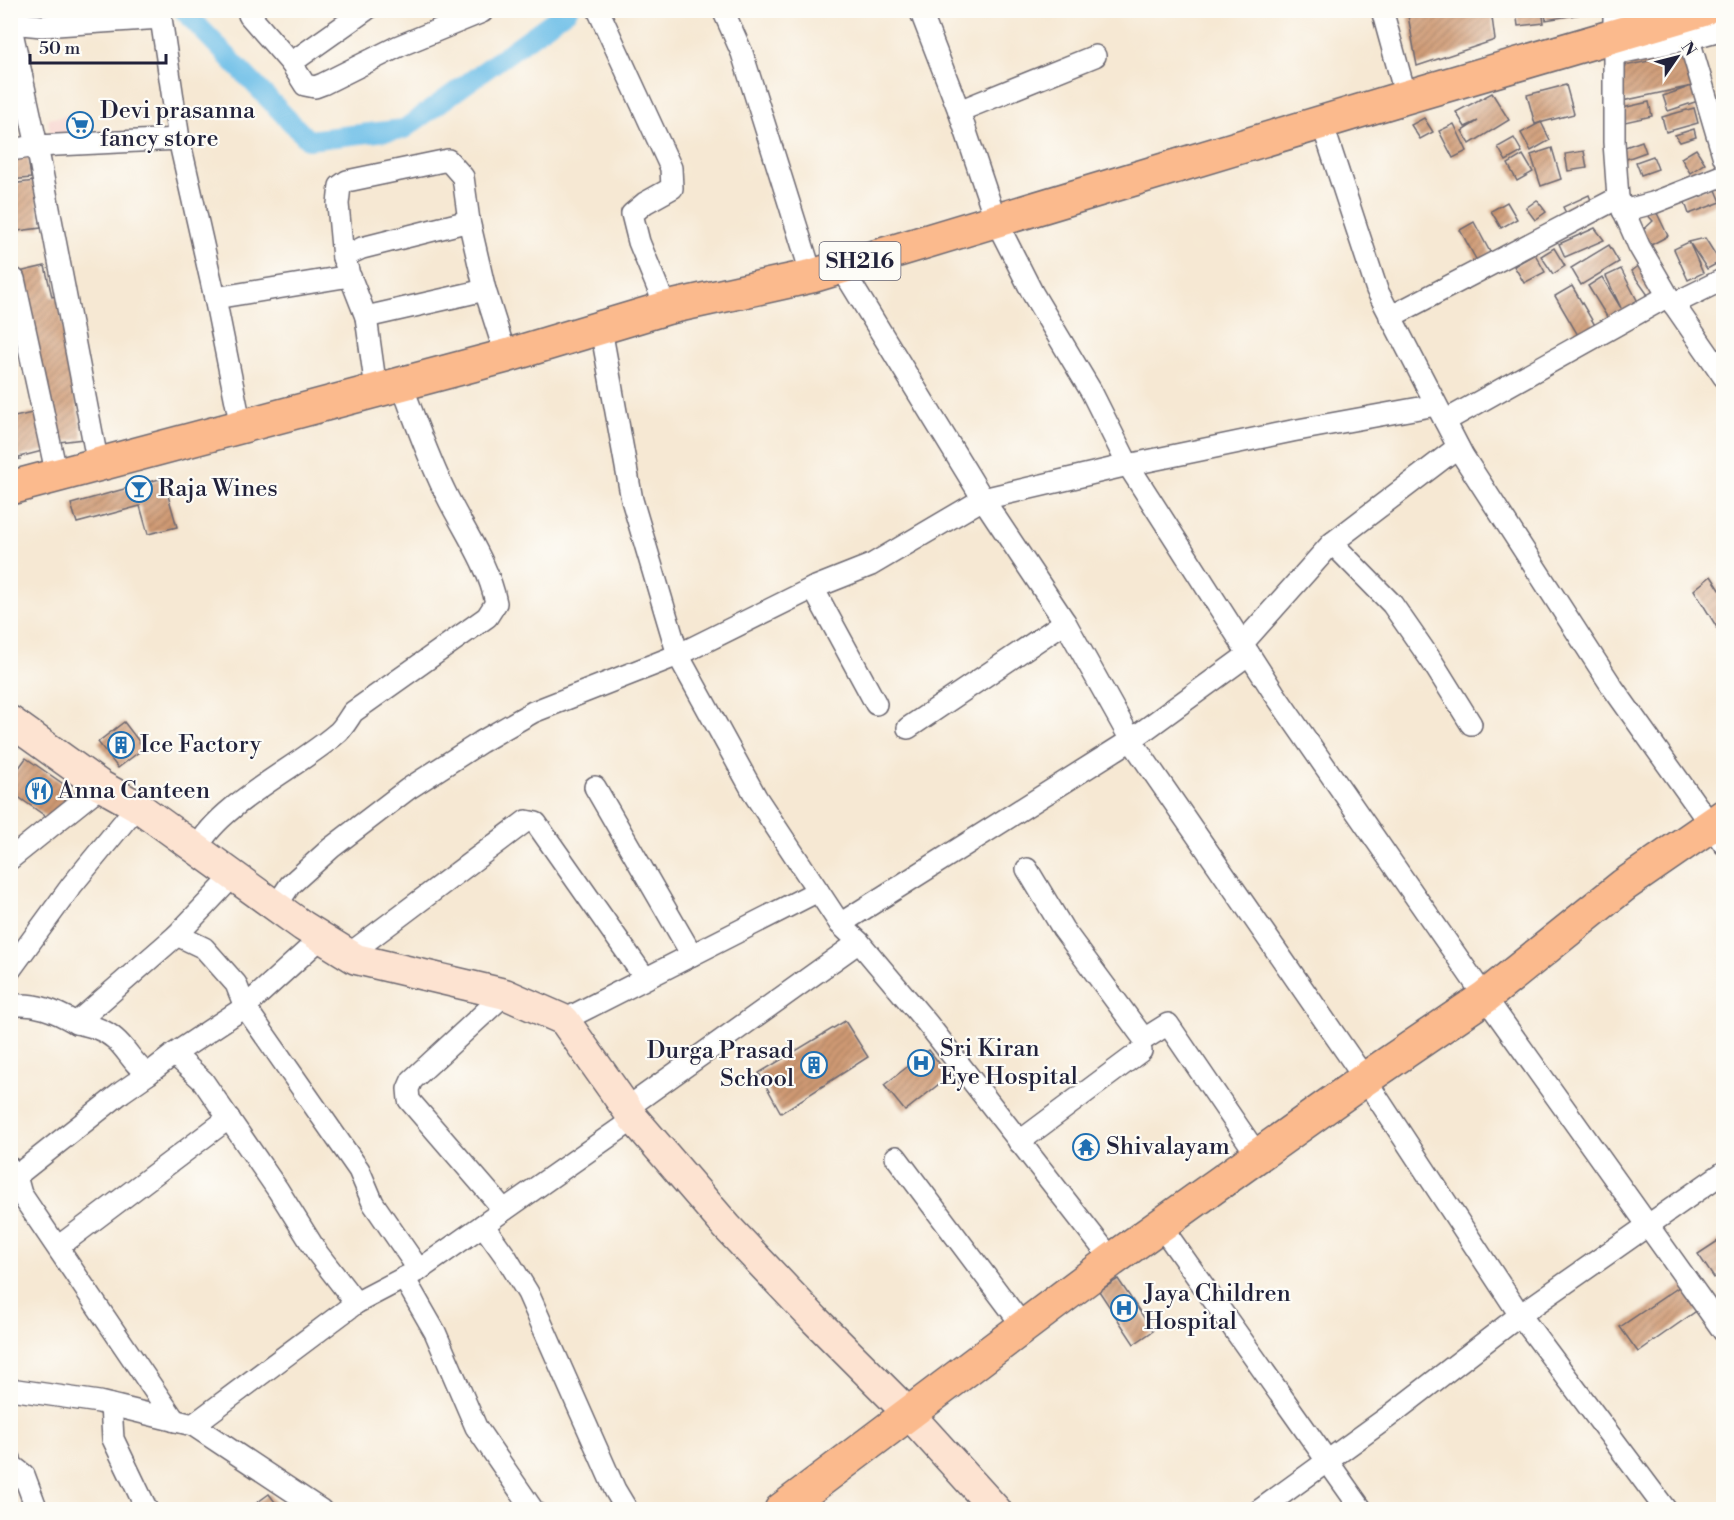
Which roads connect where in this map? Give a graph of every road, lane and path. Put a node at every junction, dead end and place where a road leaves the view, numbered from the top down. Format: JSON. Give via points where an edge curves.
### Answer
{"nodes":[{"id":1,"x":366,"y":10,"type":"edge"},
{"id":2,"x":920,"y":10,"type":"edge"},
{"id":3,"x":1382,"y":10,"type":"edge"},
{"id":4,"x":482,"y":11,"type":"edge"},
{"id":5,"x":726,"y":11,"type":"edge"},
{"id":6,"x":250,"y":12,"type":"edge"},
{"id":7,"x":600,"y":14,"type":"dead end"},
{"id":8,"x":1690,"y":22,"type":"edge"},
{"id":9,"x":10,"y":23,"type":"edge"},
{"id":10,"x":1616,"y":25,"type":"edge"},
{"id":11,"x":1724,"y":29,"type":"edge"},
{"id":12,"x":1095,"y":56,"type":"dead end"},
{"id":13,"x":291,"y":63,"type":"junction"},
{"id":14,"x":1406,"y":97,"type":"junction"},
{"id":15,"x":959,"y":111,"type":"junction"},
{"id":16,"x":1322,"y":123,"type":"junction"},
{"id":17,"x":179,"y":139,"type":"junction"},
{"id":18,"x":37,"y":146,"type":"junction"},
{"id":19,"x":10,"y":150,"type":"edge"},
{"id":20,"x":1724,"y":158,"type":"edge"},
{"id":21,"x":1724,"y":174,"type":"edge"},
{"id":22,"x":1620,"y":205,"type":"junction"},
{"id":23,"x":469,"y":221,"type":"junction"},
{"id":24,"x":996,"y":221,"type":"junction"},
{"id":25,"x":347,"y":267,"type":"junction"},
{"id":26,"x":827,"y":271,"type":"junction"},
{"id":27,"x":1724,"y":279,"type":"edge"},
{"id":28,"x":10,"y":280,"type":"edge"},
{"id":29,"x":484,"y":290,"type":"junction"},
{"id":30,"x":215,"y":298,"type":"junction"},
{"id":31,"x":1670,"y":300,"type":"junction"},
{"id":32,"x":666,"y":309,"type":"junction"},
{"id":33,"x":366,"y":317,"type":"junction"},
{"id":34,"x":1390,"y":317,"type":"junction"},
{"id":35,"x":601,"y":329,"type":"junction"},
{"id":36,"x":506,"y":356,"type":"junction"},
{"id":37,"x":1724,"y":377,"type":"edge"},
{"id":38,"x":389,"y":386,"type":"junction"},
{"id":39,"x":1440,"y":413,"type":"junction"},
{"id":40,"x":241,"y":427,"type":"junction"},
{"id":41,"x":1458,"y":447,"type":"junction"},
{"id":42,"x":98,"y":465,"type":"junction"},
{"id":43,"x":1128,"y":465,"type":"junction"},
{"id":44,"x":57,"y":476,"type":"junction"},
{"id":45,"x":10,"y":488,"type":"edge"},
{"id":46,"x":983,"y":499,"type":"junction"},
{"id":47,"x":1332,"y":543,"type":"junction"},
{"id":48,"x":813,"y":588,"type":"junction"},
{"id":49,"x":1065,"y":622,"type":"junction"},
{"id":50,"x":1246,"y":649,"type":"junction"},
{"id":51,"x":678,"y":655,"type":"junction"},
{"id":52,"x":876,"y":704,"type":"dead end"},
{"id":53,"x":10,"y":721,"type":"edge"},
{"id":54,"x":1472,"y":724,"type":"dead end"},
{"id":55,"x":908,"y":728,"type":"dead end"},
{"id":56,"x":1131,"y":740,"type":"junction"},
{"id":57,"x":101,"y":786,"type":"junction"},
{"id":58,"x":595,"y":787,"type":"dead end"},
{"id":59,"x":137,"y":806,"type":"junction"},
{"id":60,"x":1719,"y":828,"type":"edge"},
{"id":61,"x":197,"y":849,"type":"junction"},
{"id":62,"x":10,"y":859,"type":"edge"},
{"id":63,"x":1027,"y":869,"type":"dead end"},
{"id":64,"x":234,"y":874,"type":"junction"},
{"id":65,"x":818,"y":891,"type":"junction"},
{"id":66,"x":276,"y":906,"type":"junction"},
{"id":67,"x":840,"y":924,"type":"junction"},
{"id":68,"x":177,"y":935,"type":"junction"},
{"id":69,"x":322,"y":937,"type":"junction"},
{"id":70,"x":859,"y":942,"type":"junction"},
{"id":71,"x":348,"y":955,"type":"junction"},
{"id":72,"x":692,"y":955,"type":"junction"},
{"id":73,"x":10,"y":970,"type":"edge"},
{"id":74,"x":645,"y":978,"type":"junction"},
{"id":75,"x":505,"y":994,"type":"junction"},
{"id":76,"x":1485,"y":997,"type":"junction"},
{"id":77,"x":10,"y":1006,"type":"edge"},
{"id":78,"x":245,"y":1007,"type":"junction"},
{"id":79,"x":564,"y":1020,"type":"junction"},
{"id":80,"x":76,"y":1023,"type":"junction"},
{"id":81,"x":1141,"y":1051,"type":"dead end"},
{"id":82,"x":174,"y":1054,"type":"junction"},
{"id":83,"x":148,"y":1074,"type":"junction"},
{"id":84,"x":1365,"y":1079,"type":"junction"},
{"id":85,"x":630,"y":1114,"type":"junction"},
{"id":86,"x":229,"y":1118,"type":"junction"},
{"id":87,"x":1019,"y":1142,"type":"junction"},
{"id":88,"x":1258,"y":1156,"type":"junction"},
{"id":89,"x":896,"y":1157,"type":"dead end"},
{"id":90,"x":13,"y":1172,"type":"edge"},
{"id":91,"x":1724,"y":1172,"type":"edge"},
{"id":92,"x":504,"y":1210,"type":"junction"},
{"id":93,"x":483,"y":1225,"type":"junction"},
{"id":94,"x":1648,"y":1225,"type":"junction"},
{"id":95,"x":1161,"y":1226,"type":"junction"},
{"id":96,"x":58,"y":1247,"type":"junction"},
{"id":97,"x":1112,"y":1260,"type":"junction"},
{"id":98,"x":411,"y":1274,"type":"junction"},
{"id":99,"x":356,"y":1303,"type":"junction"},
{"id":100,"x":1520,"y":1315,"type":"junction"},
{"id":101,"x":1023,"y":1326,"type":"junction"},
{"id":102,"x":1724,"y":1332,"type":"edge"},
{"id":103,"x":12,"y":1395,"type":"edge"},
{"id":104,"x":111,"y":1405,"type":"junction"},
{"id":105,"x":908,"y":1412,"type":"junction"},
{"id":106,"x":184,"y":1423,"type":"junction"},
{"id":107,"x":10,"y":1459,"type":"edge"},
{"id":108,"x":1326,"y":1461,"type":"junction"},
{"id":109,"x":37,"y":1509,"type":"edge"},
{"id":110,"x":147,"y":1509,"type":"edge"},
{"id":111,"x":321,"y":1509,"type":"edge"},
{"id":112,"x":533,"y":1509,"type":"edge"},
{"id":113,"x":627,"y":1509,"type":"edge"},
{"id":114,"x":781,"y":1509,"type":"edge"},
{"id":115,"x":996,"y":1509,"type":"edge"},
{"id":116,"x":1260,"y":1509,"type":"edge"},
{"id":117,"x":1362,"y":1509,"type":"edge"},
{"id":118,"x":1666,"y":1509,"type":"edge"}],
"edges":[{"from":1,"to":13,"type":"street"},
{"from":2,"to":15,"type":"street"},
{"from":3,"to":14,"type":"street"},
{"from":4,"to":13,"type":"street","via":[[315,87],[305,84]]},
{"from":5,"to":26,"type":"street"},
{"from":6,"to":13,"type":"street"},
{"from":7,"to":32,"type":"street","via":[[671,168],[672,188],[632,214]]},
{"from":8,"to":10,"type":"main road","number":"SH216"},
{"from":8,"to":11,"type":"street"},
{"from":8,"to":20,"type":"street"},
{"from":9,"to":17,"type":"street","via":[[42,26],[161,18]]},
{"from":9,"to":18,"type":"street"},
{"from":10,"to":14,"type":"main road","number":"SH216"},
{"from":10,"to":22,"type":"street","via":[[1614,142]]},
{"from":12,"to":15,"type":"street"},
{"from":14,"to":16,"type":"main road","number":"SH216"},
{"from":15,"to":24,"type":"street"},
{"from":16,"to":24,"type":"main road","number":"SH216"},
{"from":16,"to":34,"type":"street","via":[[1377,290]]},
{"from":17,"to":18,"type":"street"},
{"from":17,"to":30,"type":"street"},
{"from":18,"to":19,"type":"street"},
{"from":18,"to":42,"type":"street"},
{"from":21,"to":22,"type":"street","via":[[1653,203]]},
{"from":22,"to":31,"type":"street"},
{"from":22,"to":34,"type":"street"},
{"from":23,"to":25,"type":"street","via":[[362,248]]},
{"from":23,"to":25,"type":"street","via":[[463,177],[448,160],[347,181],[340,186],[338,204]]},
{"from":23,"to":29,"type":"street"},
{"from":24,"to":26,"type":"main road","number":"SH216"},
{"from":24,"to":43,"type":"street"},
{"from":25,"to":30,"type":"street"},
{"from":25,"to":33,"type":"street"},
{"from":26,"to":32,"type":"main road","number":"SH216"},
{"from":26,"to":46,"type":"street"},
{"from":27,"to":31,"type":"street"},
{"from":28,"to":44,"type":"street","via":[[14,279]]},
{"from":29,"to":33,"type":"street"},
{"from":29,"to":36,"type":"street"},
{"from":30,"to":40,"type":"street"},
{"from":31,"to":37,"type":"street"},
{"from":31,"to":39,"type":"street"},
{"from":32,"to":35,"type":"main road","number":"SH216"},
{"from":33,"to":38,"type":"street"},
{"from":34,"to":39,"type":"street"},
{"from":35,"to":36,"type":"main road","number":"SH216"},
{"from":35,"to":51,"type":"street","via":[[632,500]]},
{"from":36,"to":38,"type":"main road","number":"SH216"},
{"from":38,"to":40,"type":"main road","number":"SH216"},
{"from":38,"to":61,"type":"street","via":[[477,553],[496,603],[488,617],[353,712],[338,733],[224,815],[201,839]]},
{"from":39,"to":41,"type":"street"},
{"from":39,"to":43,"type":"street","via":[[1292,431]]},
{"from":40,"to":42,"type":"main road","number":"SH216"},
{"from":41,"to":47,"type":"street"},
{"from":41,"to":60,"type":"street","via":[[1613,688]]},
{"from":42,"to":44,"type":"main road","number":"SH216"},
{"from":43,"to":46,"type":"street"},
{"from":43,"to":50,"type":"street"},
{"from":44,"to":45,"type":"main road","number":"SH216"},
{"from":46,"to":48,"type":"street","via":[[871,565]]},
{"from":46,"to":49,"type":"street"},
{"from":47,"to":50,"type":"street"},
{"from":47,"to":54,"type":"street","via":[[1392,604]]},
{"from":48,"to":51,"type":"street"},
{"from":48,"to":52,"type":"street"},
{"from":49,"to":55,"type":"street"},
{"from":49,"to":56,"type":"street"},
{"from":50,"to":56,"type":"street"},
{"from":50,"to":76,"type":"street"},
{"from":51,"to":65,"type":"street","via":[[756,797]]},
{"from":51,"to":66,"type":"street","via":[[533,712],[481,742],[408,789],[332,848],[290,885]]},
{"from":53,"to":57,"type":"street"},
{"from":56,"to":67,"type":"street"},
{"from":56,"to":84,"type":"street"},
{"from":57,"to":59,"type":"street"},
{"from":57,"to":62,"type":"street"},
{"from":58,"to":72,"type":"street"},
{"from":59,"to":61,"type":"street"},
{"from":59,"to":73,"type":"street","via":[[72,885]]},
{"from":60,"to":76,"type":"main road","via":[[1624,885]]},
{"from":61,"to":64,"type":"street"},
{"from":63,"to":88,"type":"street","via":[[1064,929],[1144,1039],[1168,1024]]},
{"from":64,"to":66,"type":"street"},
{"from":64,"to":68,"type":"street"},
{"from":65,"to":67,"type":"street"},
{"from":65,"to":72,"type":"street"},
{"from":66,"to":69,"type":"street"},
{"from":67,"to":70,"type":"street"},
{"from":68,"to":78,"type":"street","via":[[204,948],[236,984]]},
{"from":68,"to":80,"type":"street"},
{"from":69,"to":71,"type":"street"},
{"from":69,"to":78,"type":"street"},
{"from":70,"to":85,"type":"street"},
{"from":70,"to":87,"type":"street"},
{"from":71,"to":74,"type":"street","via":[[526,821],[536,823]]},
{"from":71,"to":75,"type":"street"},
{"from":72,"to":74,"type":"street"},
{"from":74,"to":79,"type":"street"},
{"from":75,"to":79,"type":"street"},
{"from":75,"to":92,"type":"street","via":[[412,1080],[408,1089],[409,1101]]},
{"from":76,"to":84,"type":"main road"},
{"from":76,"to":94,"type":"street"},
{"from":77,"to":80,"type":"street","via":[[52,1009]]},
{"from":78,"to":82,"type":"street"},
{"from":78,"to":98,"type":"street","via":[[358,1170]]},
{"from":79,"to":85,"type":"street"},
{"from":80,"to":83,"type":"street","via":[[101,1029],[117,1040],[138,1068]]},
{"from":81,"to":87,"type":"street"},
{"from":82,"to":83,"type":"street"},
{"from":82,"to":86,"type":"street","via":[[203,1081]]},
{"from":83,"to":90,"type":"street"},
{"from":84,"to":88,"type":"main road"},
{"from":84,"to":100,"type":"street"},
{"from":85,"to":92,"type":"street"},
{"from":85,"to":105,"type":"street","via":[[727,1227]]},
{"from":86,"to":96,"type":"street"},
{"from":86,"to":99,"type":"street","via":[[318,1254]]},
{"from":87,"to":97,"type":"street"},
{"from":88,"to":95,"type":"main road"},
{"from":89,"to":101,"type":"street"},
{"from":90,"to":96,"type":"street","via":[[21,1194]]},
{"from":91,"to":94,"type":"street"},
{"from":92,"to":93,"type":"street"},
{"from":93,"to":98,"type":"street"},
{"from":93,"to":113,"type":"street","via":[[528,1293]]},
{"from":94,"to":100,"type":"street"},
{"from":94,"to":102,"type":"street"},
{"from":95,"to":97,"type":"main road"},
{"from":95,"to":108,"type":"street"},
{"from":96,"to":106,"type":"street"},
{"from":97,"to":101,"type":"main road"},
{"from":98,"to":99,"type":"street"},
{"from":98,"to":112,"type":"street","via":[[476,1427]]},
{"from":99,"to":106,"type":"street"},
{"from":100,"to":108,"type":"street"},
{"from":100,"to":118,"type":"street"},
{"from":101,"to":105,"type":"main road"},
{"from":103,"to":104,"type":"street"},
{"from":104,"to":106,"type":"street"},
{"from":104,"to":110,"type":"street","via":[[113,1438]]},
{"from":105,"to":114,"type":"main road"},
{"from":105,"to":115,"type":"street"},
{"from":106,"to":111,"type":"street"},
{"from":107,"to":109,"type":"street","via":[[11,1465],[24,1475]]},
{"from":108,"to":116,"type":"street"},
{"from":108,"to":117,"type":"street"}]}
